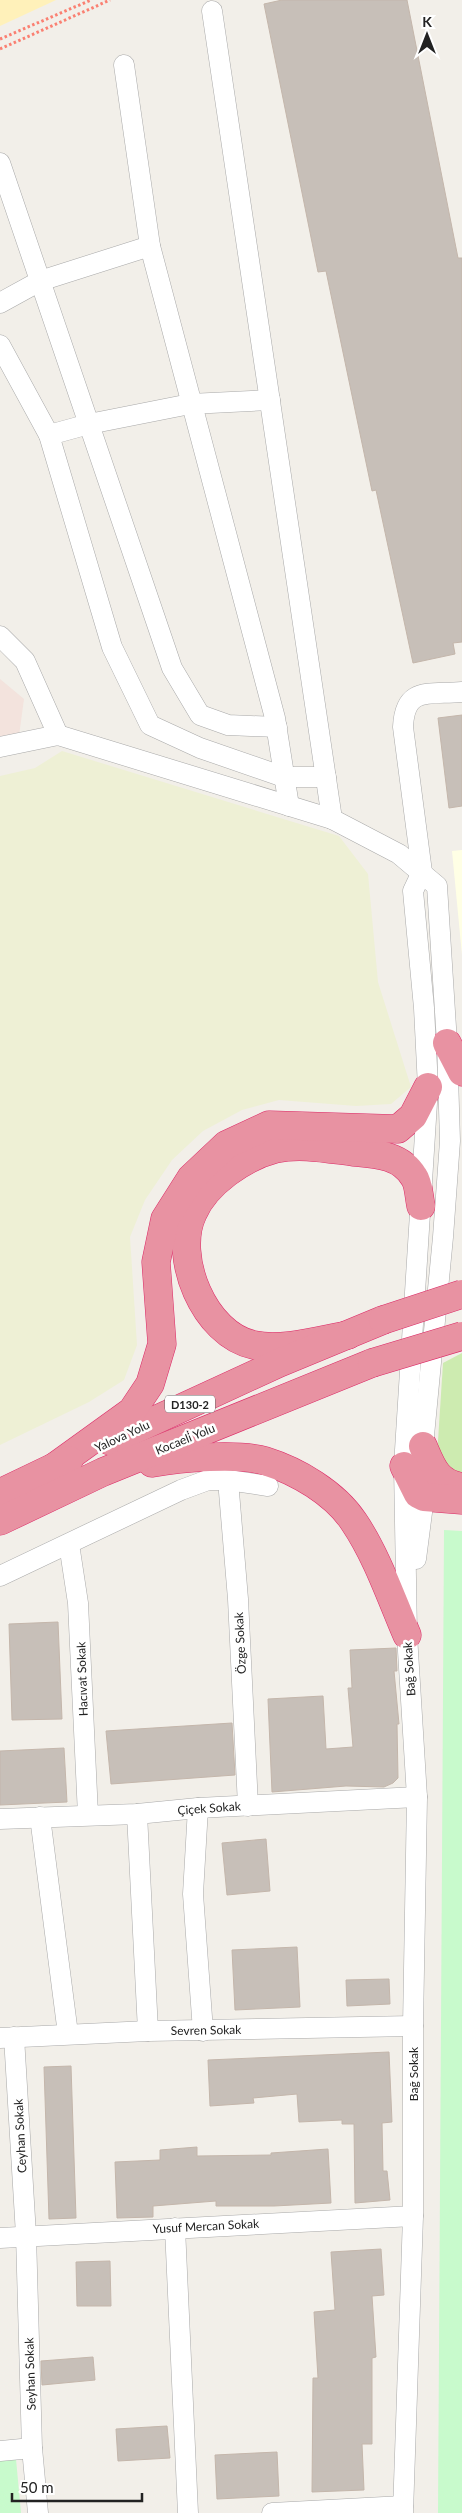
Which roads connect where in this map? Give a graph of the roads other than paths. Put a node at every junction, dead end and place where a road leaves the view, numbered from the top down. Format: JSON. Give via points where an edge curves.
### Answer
{"nodes":[{"id":1,"x":212,"y":11,"type":"dead end"},
{"id":2,"x":124,"y":65,"type":"dead end"},
{"id":3,"x":0,"y":162,"type":"edge"},
{"id":4,"x":150,"y":246,"type":"junction"},
{"id":5,"x":40,"y":281,"type":"junction"},
{"id":6,"x":0,"y":303,"type":"edge"},
{"id":7,"x":0,"y":345,"type":"edge"},
{"id":8,"x":270,"y":400,"type":"junction"},
{"id":9,"x":190,"y":404,"type":"junction"},
{"id":10,"x":89,"y":424,"type":"junction"},
{"id":11,"x":49,"y":435,"type":"junction"},
{"id":12,"x":0,"y":636,"type":"edge"},
{"id":13,"x":462,"y":692,"type":"edge"},
{"id":14,"x":277,"y":727,"type":"junction"},
{"id":15,"x":58,"y":735,"type":"junction"},
{"id":16,"x":0,"y":747,"type":"edge"},
{"id":17,"x":284,"y":776,"type":"junction"},
{"id":18,"x":326,"y":777,"type":"junction"},
{"id":19,"x":289,"y":806,"type":"junction"},
{"id":20,"x":332,"y":819,"type":"junction"},
{"id":21,"x":422,"y":872,"type":"junction"},
{"id":22,"x":447,"y":1043,"type":"junction"},
{"id":23,"x":462,"y":1072,"type":"edge"},
{"id":24,"x":428,"y":1087,"type":"junction"},
{"id":25,"x":420,"y":1206,"type":"junction"},
{"id":26,"x":462,"y":1294,"type":"edge"},
{"id":27,"x":348,"y":1335,"type":"junction"},
{"id":28,"x":462,"y":1336,"type":"edge"},
{"id":29,"x":423,"y":1446,"type":"junction"},
{"id":30,"x":404,"y":1466,"type":"junction"},
{"id":31,"x":53,"y":1468,"type":"junction"},
{"id":32,"x":104,"y":1472,"type":"junction"},
{"id":33,"x":228,"y":1480,"type":"junction"},
{"id":34,"x":268,"y":1486,"type":"dead end"},
{"id":35,"x":462,"y":1486,"type":"edge"},
{"id":36,"x":0,"y":1493,"type":"edge"},
{"id":37,"x":424,"y":1497,"type":"junction"},
{"id":38,"x":462,"y":1500,"type":"edge"},
{"id":39,"x":0,"y":1521,"type":"edge"},
{"id":40,"x":69,"y":1544,"type":"junction"},
{"id":41,"x":0,"y":1576,"type":"edge"},
{"id":42,"x":407,"y":1635,"type":"junction"},
{"id":43,"x":417,"y":1797,"type":"junction"},
{"id":44,"x":248,"y":1806,"type":"junction"},
{"id":45,"x":198,"y":1808,"type":"junction"},
{"id":46,"x":137,"y":1814,"type":"junction"},
{"id":47,"x":88,"y":1815,"type":"junction"},
{"id":48,"x":40,"y":1816,"type":"junction"},
{"id":49,"x":0,"y":1818,"type":"edge"},
{"id":50,"x":413,"y":2026,"type":"junction"},
{"id":51,"x":148,"y":2031,"type":"junction"},
{"id":52,"x":203,"y":2031,"type":"junction"},
{"id":53,"x":68,"y":2034,"type":"junction"},
{"id":54,"x":7,"y":2038,"type":"edge"},
{"id":55,"x":413,"y":2216,"type":"junction"},
{"id":56,"x":175,"y":2228,"type":"junction"},
{"id":57,"x":26,"y":2236,"type":"junction"},
{"id":58,"x":0,"y":2238,"type":"edge"},
{"id":59,"x":32,"y":2448,"type":"junction"},
{"id":60,"x":0,"y":2451,"type":"edge"},
{"id":61,"x":403,"y":2510,"type":"edge"},
{"id":62,"x":38,"y":2513,"type":"edge"},
{"id":63,"x":188,"y":2513,"type":"edge"},
{"id":64,"x":272,"y":2513,"type":"edge"}],
"edges":[{"from":1,"to":8,"type":"street"},
{"from":2,"to":4,"type":"street"},
{"from":3,"to":5,"type":"street"},
{"from":4,"to":5,"type":"street"},
{"from":4,"to":9,"type":"street"},
{"from":5,"to":6,"type":"street"},
{"from":5,"to":10,"type":"street"},
{"from":7,"to":11,"type":"street"},
{"from":8,"to":9,"type":"street"},
{"from":8,"to":18,"type":"street"},
{"from":9,"to":10,"type":"street"},
{"from":9,"to":14,"type":"street"},
{"from":10,"to":11,"type":"street"},
{"from":10,"to":14,"type":"street","via":[[172,668],[200,716],[228,725]]},
{"from":11,"to":17,"type":"street","via":[[112,647],[150,725],[200,748]]},
{"from":12,"to":15,"type":"street","via":[[25,661]]},
{"from":13,"to":21,"type":"street","via":[[418,696],[408,702],[404,712],[403,727]]},
{"from":14,"to":17,"type":"street"},
{"from":15,"to":16,"type":"street"},
{"from":15,"to":19,"type":"street"},
{"from":17,"to":18,"type":"street"},
{"from":17,"to":19,"type":"street"},
{"from":18,"to":20,"type":"street"},
{"from":19,"to":20,"type":"street"},
{"from":20,"to":21,"type":"street","via":[[399,854]]},
{"from":21,"to":22,"type":"street","via":[[437,886]]},
{"from":21,"to":24,"type":"street","via":[[413,891]]},
{"from":22,"to":23,"type":"highway"},
{"from":22,"to":29,"type":"street","via":[[450,1141],[444,1238]]},
{"from":24,"to":25,"type":"street"},
{"from":24,"to":31,"type":"highway","via":[[414,1116],[398,1129],[269,1125],[226,1144],[191,1178],[164,1219],[156,1262],[162,1344],[150,1384],[132,1411]]},
{"from":25,"to":27,"type":"highway","via":[[415,1177],[397,1159],[316,1148],[276,1149],[244,1162],[212,1186],[193,1212],[185,1240],[192,1278],[204,1308],[226,1332],[253,1345],[292,1345]]},
{"from":25,"to":30,"type":"street"},
{"from":26,"to":27,"type":"highway","name":"Yalova Yolu","number":"D130-2","bridge":true},
{"from":27,"to":31,"type":"highway","name":"Yalova Yolu","number":"D130-2","via":[[279,1363]]},
{"from":28,"to":32,"type":"highway","name":"Kocaeli̇ Yolu","number":"D130-2","bridge":true,"via":[[372,1363]]},
{"from":29,"to":35,"type":"highway","via":[[434,1473],[453,1485]]},
{"from":29,"to":37,"type":"street"},
{"from":30,"to":37,"type":"highway","via":[[418,1494]]},
{"from":30,"to":42,"type":"street"},
{"from":31,"to":36,"type":"highway","name":"Yalova Yolu","number":"D130-2"},
{"from":32,"to":39,"type":"highway","name":"Kocaeli̇ Yolu","number":"D130-2"},
{"from":32,"to":42,"type":"highway","via":[[165,1460],[226,1458],[263,1461],[296,1474],[329,1495],[354,1521]]},
{"from":33,"to":34,"type":"street"},
{"from":33,"to":40,"type":"street","via":[[208,1480],[181,1490]]},
{"from":33,"to":44,"type":"street","name":"Özge Sokak","via":[[238,1599]]},
{"from":37,"to":38,"type":"highway"},
{"from":37,"to":42,"type":"street"},
{"from":40,"to":41,"type":"street"},
{"from":40,"to":47,"type":"street","name":"Hacıvat Sokak","via":[[78,1603]]},
{"from":42,"to":43,"type":"street","name":"Bağ Sokak"},
{"from":43,"to":44,"type":"street","name":"Çiçek Sokak"},
{"from":43,"to":50,"type":"street","name":"Bağ Sokak"},
{"from":44,"to":45,"type":"street","name":"Çiçek Sokak"},
{"from":45,"to":46,"type":"street","name":"Çiçek Sokak"},
{"from":45,"to":52,"type":"street","via":[[193,1894]]},
{"from":46,"to":47,"type":"street","name":"Çiçek Sokak"},
{"from":46,"to":51,"type":"street"},
{"from":47,"to":48,"type":"street","name":"Çiçek Sokak"},
{"from":48,"to":49,"type":"street","name":"Çiçek Sokak"},
{"from":48,"to":53,"type":"street"},
{"from":50,"to":52,"type":"street","name":"Sevren Sokak"},
{"from":50,"to":55,"type":"street","name":"Bağ Sokak"},
{"from":51,"to":52,"type":"street","name":"Sevren Sokak"},
{"from":51,"to":53,"type":"street","name":"Sevren Sokak"},
{"from":53,"to":54,"type":"street","name":"Sevren Sokak"},
{"from":54,"to":57,"type":"street","name":"Ceyhan Sokak"},
{"from":55,"to":56,"type":"street","name":"Yusuf Mercan Sokak"},
{"from":55,"to":61,"type":"street","name":"Bağ Sokak"},
{"from":56,"to":57,"type":"street","name":"Yusuf Mercan Sokak"},
{"from":56,"to":63,"type":"street"},
{"from":57,"to":58,"type":"street","name":"Yusuf Mercan Sokak"},
{"from":57,"to":59,"type":"street","name":"Seyhan Sokak"},
{"from":59,"to":60,"type":"street"},
{"from":59,"to":62,"type":"street","name":"Seyhan Sokak"},
{"from":61,"to":64,"type":"street"}]}
